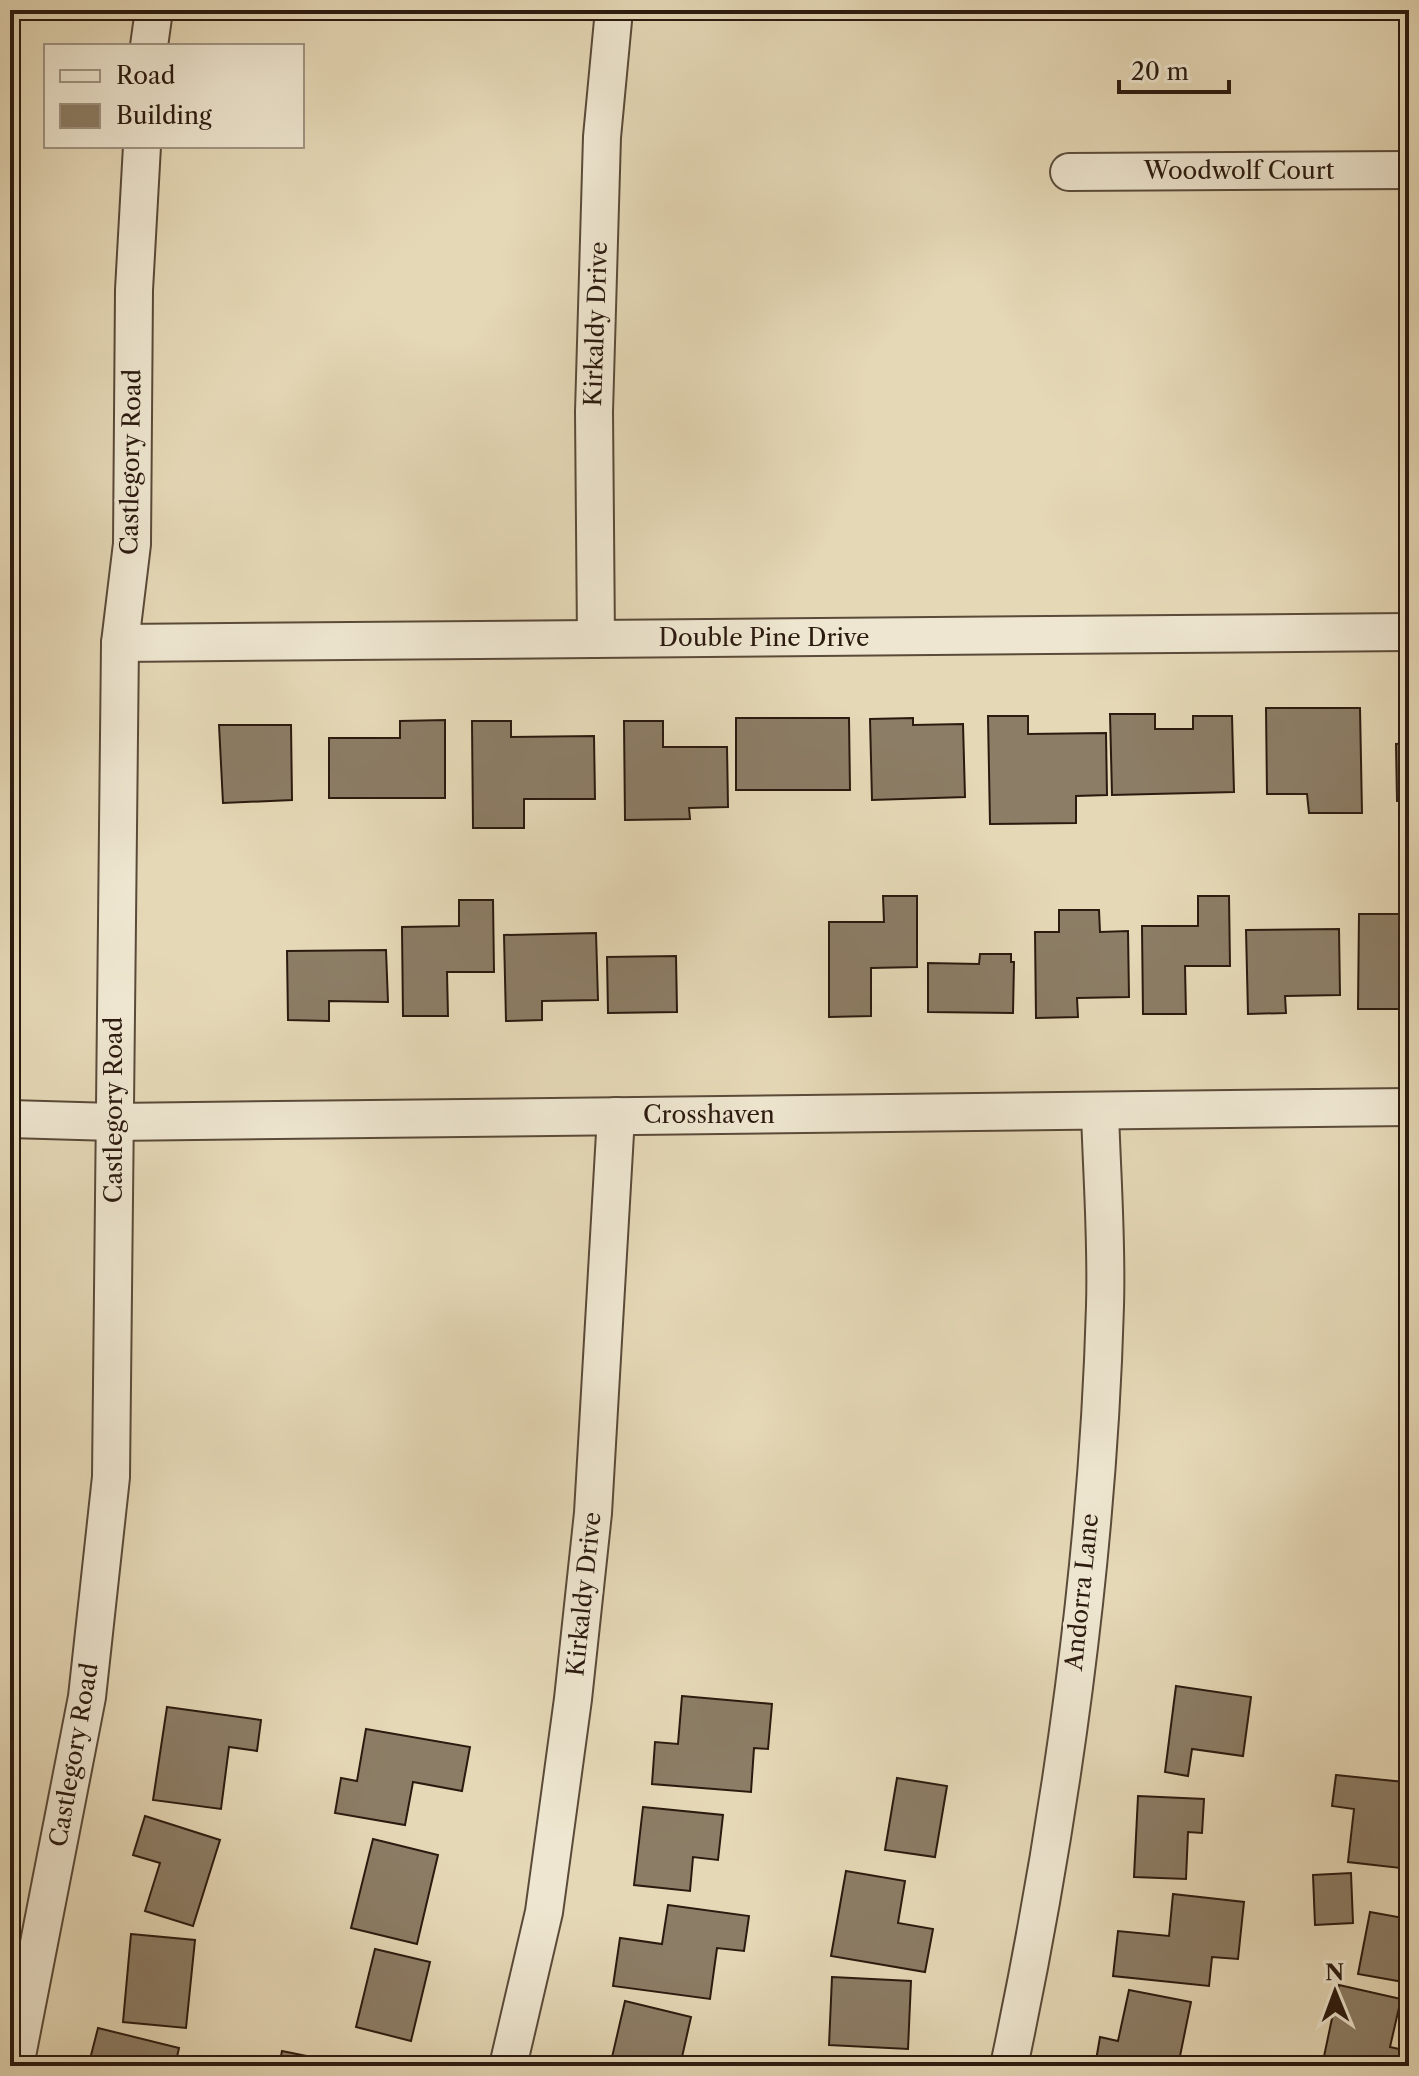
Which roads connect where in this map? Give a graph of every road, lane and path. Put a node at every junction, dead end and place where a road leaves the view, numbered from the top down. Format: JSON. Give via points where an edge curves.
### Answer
{"nodes":[{"id":1,"x":154,"y":10,"type":"edge"},
{"id":2,"x":614,"y":10,"type":"edge"},
{"id":3,"x":149,"y":44,"type":"edge"},
{"id":4,"x":142,"y":148,"type":"edge"},
{"id":5,"x":1409,"y":170,"type":"edge"},
{"id":6,"x":1069,"y":172,"type":"dead end"},
{"id":7,"x":1409,"y":632,"type":"edge"},
{"id":8,"x":596,"y":639,"type":"junction"},
{"id":9,"x":120,"y":643,"type":"junction"},
{"id":10,"x":1409,"y":1107,"type":"edge"},
{"id":11,"x":1100,"y":1112,"type":"junction"},
{"id":12,"x":616,"y":1116,"type":"junction"},
{"id":13,"x":10,"y":1119,"type":"edge"},
{"id":14,"x":113,"y":1122,"type":"junction"},
{"id":15,"x":15,"y":2066,"type":"edge"},
{"id":16,"x":508,"y":2066,"type":"edge"},
{"id":17,"x":1009,"y":2066,"type":"edge"}],
"edges":[{"from":1,"to":3,"type":"street"},
{"from":2,"to":8,"type":"street","name":"Kirkaldy Drive","via":[[602,137],[594,412]]},
{"from":4,"to":9,"type":"street","name":"Castlegory Road","via":[[134,290],[132,544]]},
{"from":5,"to":6,"type":"street","name":"Woodwolf Court"},
{"from":7,"to":8,"type":"street","name":"Double Pine Drive"},
{"from":8,"to":9,"type":"street","name":"Double Pine Drive"},
{"from":9,"to":14,"type":"street","name":"Castlegory Road"},
{"from":10,"to":11,"type":"street","name":"Crosshaven"},
{"from":11,"to":12,"type":"street","name":"Crosshaven"},
{"from":11,"to":17,"type":"street","name":"Andorra Lane","via":[[1105,1304],[1079,1644],[1029,1972]]},
{"from":12,"to":14,"type":"street","name":"Crosshaven"},
{"from":12,"to":16,"type":"street","name":"Kirkaldy Drive","via":[[593,1513],[575,1683],[544,1912]]},
{"from":13,"to":14,"type":"street","name":"Crosshaven"},
{"from":14,"to":15,"type":"street","name":"Castlegory Road","via":[[111,1477],[87,1697]]}]}
